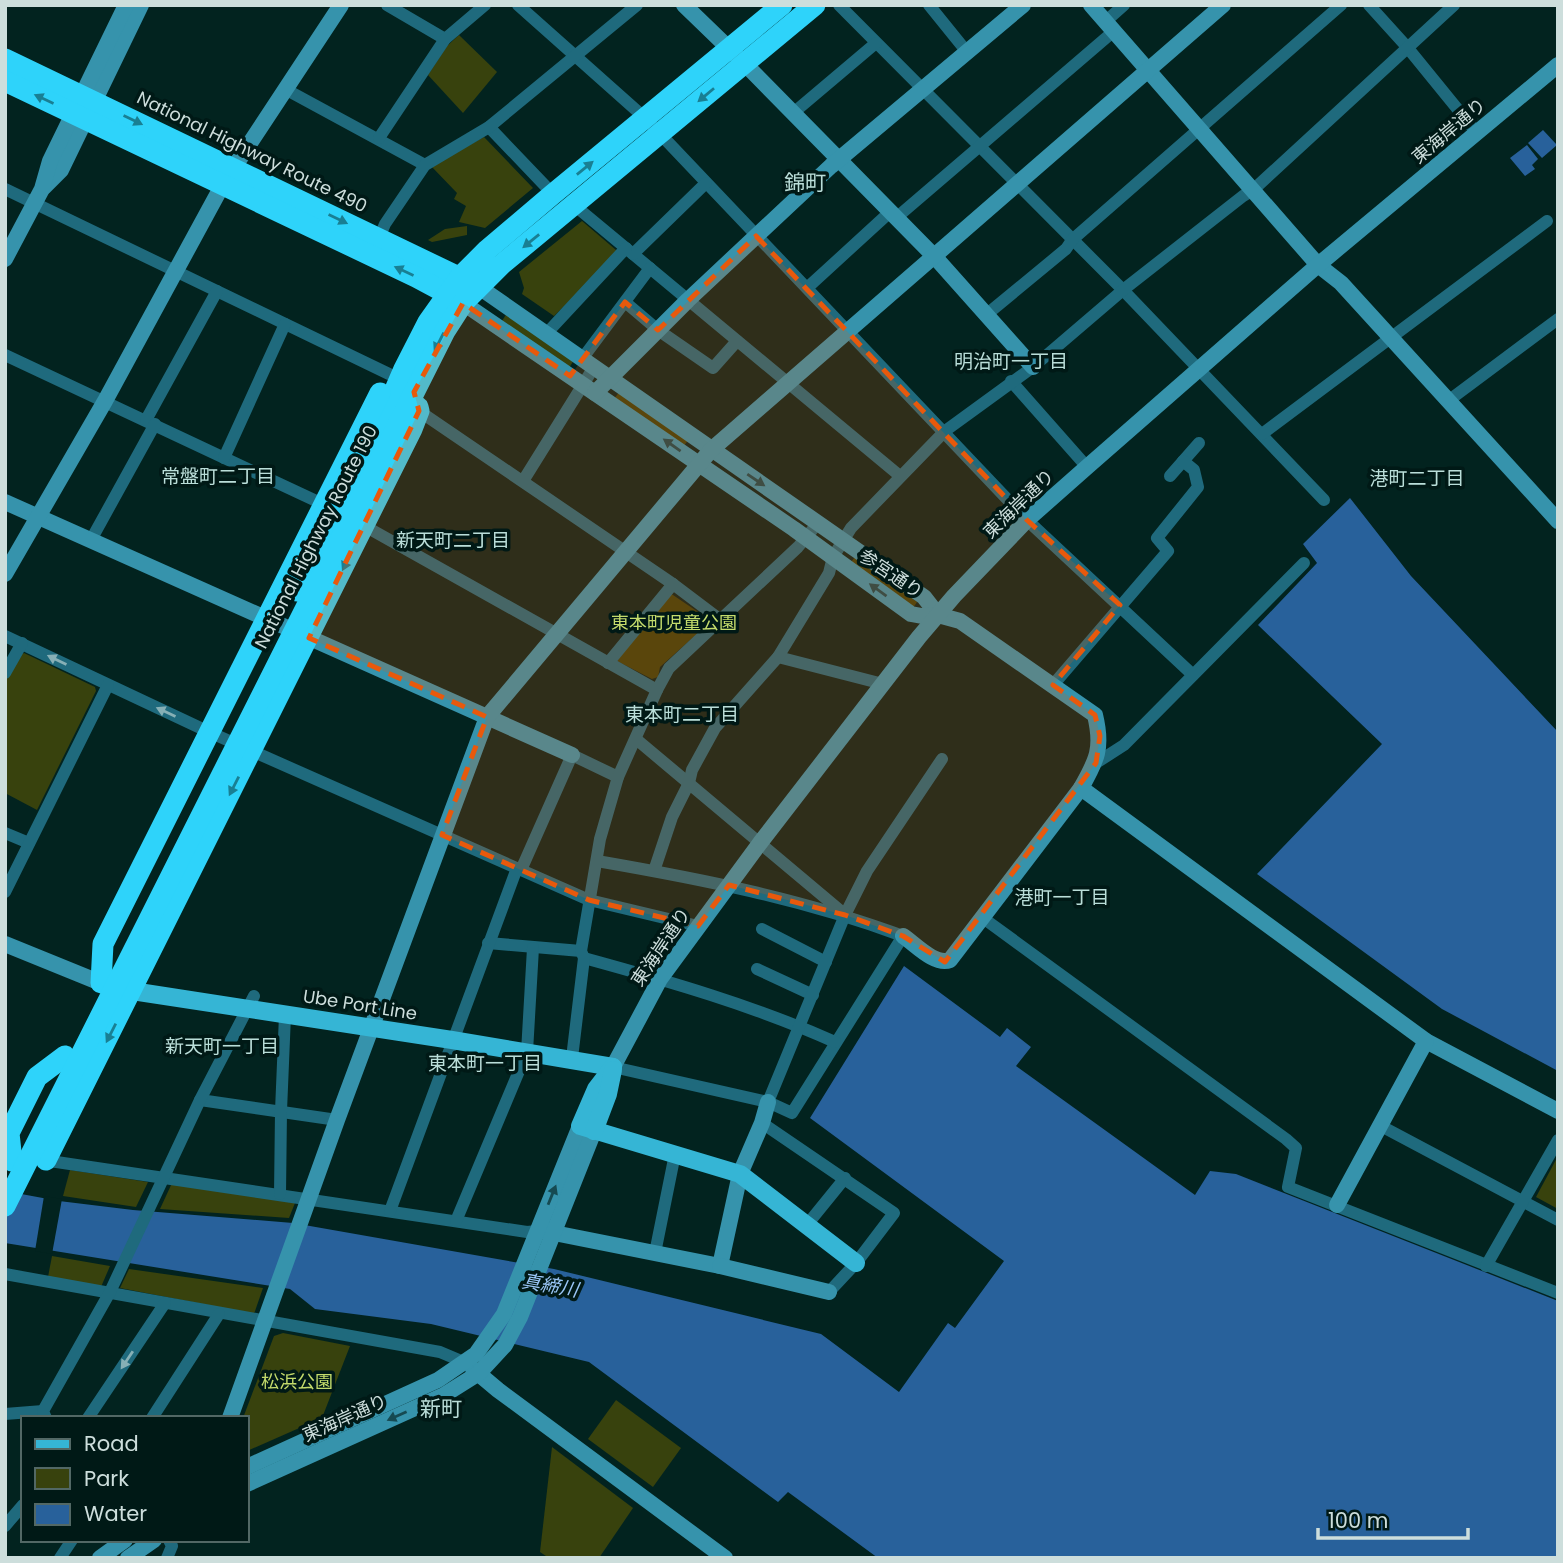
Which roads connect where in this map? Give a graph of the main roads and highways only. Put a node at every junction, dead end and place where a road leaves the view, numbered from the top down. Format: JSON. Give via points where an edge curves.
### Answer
{"nodes":[{"id":1,"x":782,"y":5,"type":"edge"},
{"id":2,"x":815,"y":5,"type":"edge"},
{"id":3,"x":737,"y":56,"type":"junction"},
{"id":4,"x":5,"y":59,"type":"edge"},
{"id":5,"x":5,"y":81,"type":"edge"},
{"id":6,"x":84,"y":107,"type":"junction"},
{"id":7,"x":228,"y":176,"type":"junction"},
{"id":8,"x":462,"y":290,"type":"junction"},
{"id":9,"x":404,"y":392,"type":"junction"},
{"id":10,"x":344,"y":515,"type":"junction"},
{"id":11,"x":287,"y":628,"type":"junction"},
{"id":12,"x":230,"y":741,"type":"junction"},
{"id":13,"x":116,"y":987,"type":"junction"},
{"id":14,"x":18,"y":1175,"type":"edge"},
{"id":15,"x":856,"y":1263,"type":"road end"}],
"edges":[{"from":1,"to":3,"type":"highway","name":"National Highway Route 190"},
{"from":2,"to":3,"type":"highway","name":"National Highway Route 190"},
{"from":3,"to":8,"type":"highway","name":"National Highway Route 190","one_way":true,"via":[[660,133],[501,265]]},
{"from":8,"to":3,"type":"highway","name":"National Highway Route 190","one_way":true,"via":[[488,249],[552,194],[646,118]]},
{"from":4,"to":6,"type":"highway","name":"National Highway Route 490"},
{"from":6,"to":5,"type":"highway","name":"National Highway Route 490","one_way":true},
{"from":6,"to":7,"type":"highway","name":"National Highway Route 490"},
{"from":8,"to":7,"type":"highway","name":"National Highway Route 490","one_way":true},
{"from":7,"to":8,"type":"highway","name":"National Highway Route 490","one_way":true,"via":[[379,238]]},
{"from":8,"to":9,"type":"highway","name":"National Highway Route 190","via":[[445,331]]},
{"from":9,"to":10,"type":"highway"},
{"from":9,"to":10,"type":"highway","name":"National Highway Route 190","via":[[379,427]]},
{"from":10,"to":11,"type":"highway","name":"National Highway Route 190"},
{"from":10,"to":11,"type":"highway","one_way":true},
{"from":11,"to":12,"type":"highway","name":"National Highway Route 190"},
{"from":11,"to":12,"type":"highway"},
{"from":12,"to":13,"type":"highway","name":"National Highway Route 190"},
{"from":12,"to":13,"type":"highway","one_way":true},
{"from":13,"to":14,"type":"highway","name":"National Highway Route 190","one_way":true},
{"from":13,"to":14,"type":"highway","name":"National Highway Route 190","via":[[65,1056]]},
{"from":13,"to":15,"type":"main road","name":"Ube Port Line","via":[[250,1002],[285,1015],[613,1067],[608,1094],[587,1128],[740,1174]]}]}
